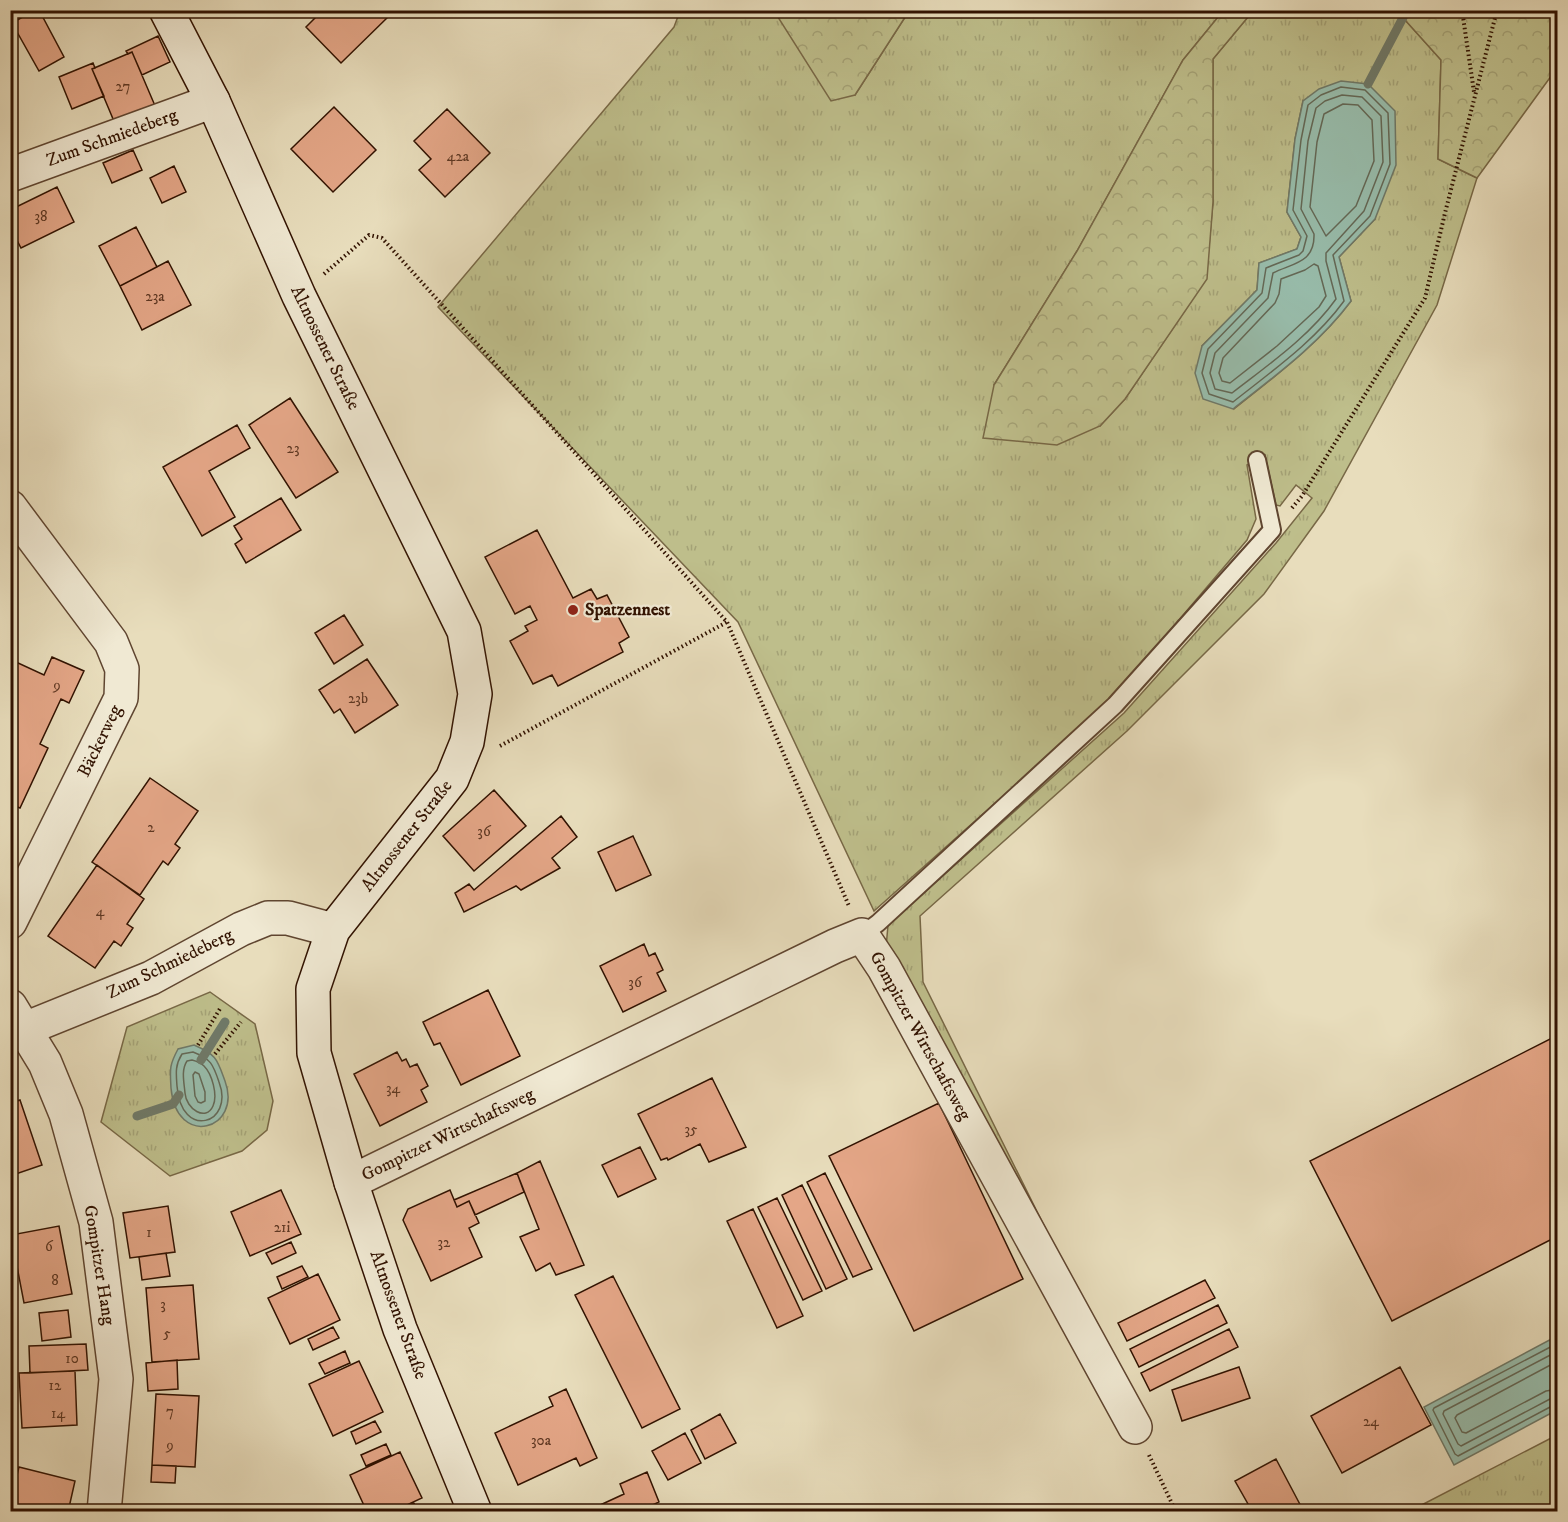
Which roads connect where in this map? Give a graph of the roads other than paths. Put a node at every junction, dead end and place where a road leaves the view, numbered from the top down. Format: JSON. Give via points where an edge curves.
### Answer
{"nodes":[{"id":1,"x":166,"y":10,"type":"edge"},
{"id":2,"x":213,"y":101,"type":"junction"},
{"id":3,"x":10,"y":175,"type":"edge"},
{"id":4,"x":1257,"y":460,"type":"dead end"},
{"id":5,"x":10,"y":507,"type":"edge"},
{"id":6,"x":10,"y":922,"type":"edge"},
{"id":7,"x":333,"y":930,"type":"junction"},
{"id":8,"x":862,"y":935,"type":"junction"},
{"id":9,"x":15,"y":1024,"type":"edge"},
{"id":10,"x":351,"y":1182,"type":"junction"},
{"id":11,"x":1135,"y":1427,"type":"road end"},
{"id":12,"x":104,"y":1512,"type":"edge"},
{"id":13,"x":475,"y":1512,"type":"edge"}],
"edges":[{"from":1,"to":2,"type":"street","name":"Altnossener Straße"},
{"from":2,"to":3,"type":"street","name":"Zum Schmiedeberg"},
{"from":2,"to":7,"type":"street","name":"Altnossener Straße","via":[[299,296],[464,631],[475,694],[467,742],[452,779]]},
{"from":4,"to":8,"type":"lane","via":[[1272,531],[1115,705]]},
{"from":5,"to":6,"type":"street","name":"Bäckerweg","via":[[111,642],[122,669],[121,698]]},
{"from":7,"to":9,"type":"street","name":"Zum Schmiedeberg","via":[[288,918],[268,918],[151,978]]},
{"from":7,"to":10,"type":"street","name":"Altnossener Straße","via":[[313,989],[314,1053]]},
{"from":8,"to":10,"type":"street","name":"Gompitzer Wirtschaftsweg"},
{"from":8,"to":11,"type":"street","name":"Gompitzer Wirtschaftsweg","via":[[884,968]]},
{"from":9,"to":12,"type":"street","name":"Gompitzer Hang","via":[[45,1063],[66,1114],[96,1222],[116,1379]]},
{"from":10,"to":13,"type":"street","name":"Altnossener Straße","via":[[400,1329]]}]}
